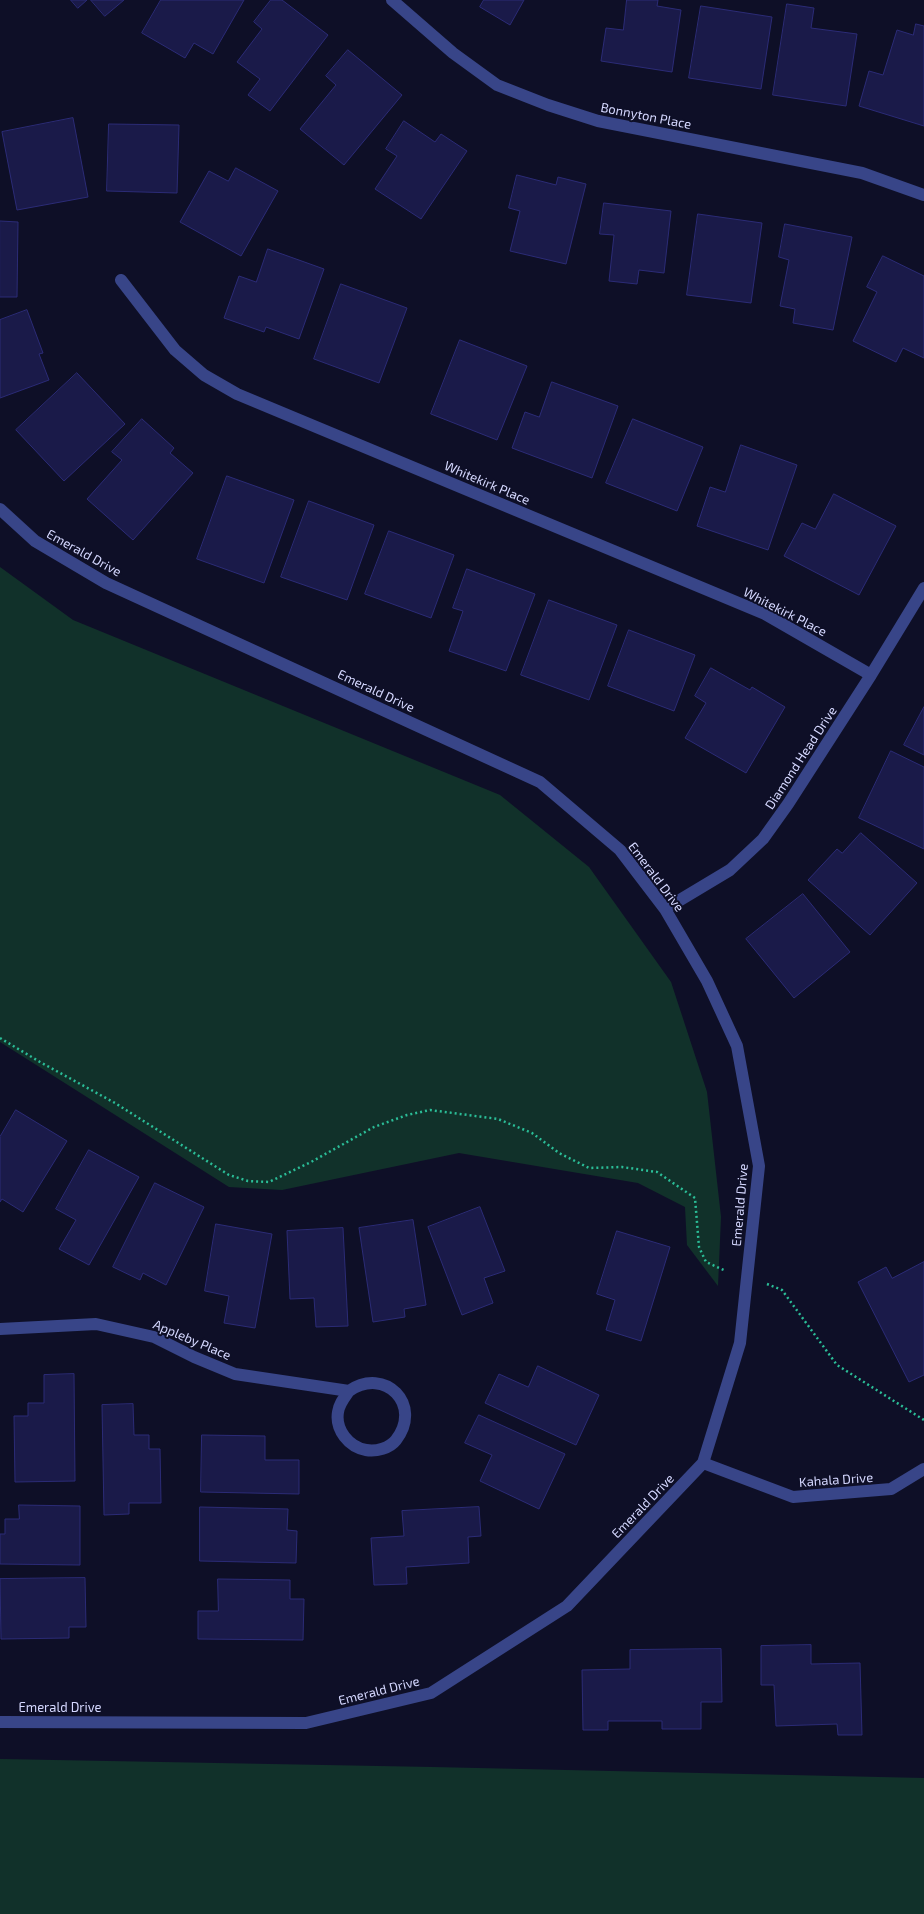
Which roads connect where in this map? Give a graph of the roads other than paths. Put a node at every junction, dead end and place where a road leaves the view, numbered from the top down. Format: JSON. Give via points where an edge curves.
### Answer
{"nodes":[{"id":1,"x":392,"y":0,"type":"edge"},
{"id":2,"x":924,"y":194,"type":"edge"},
{"id":3,"x":121,"y":280,"type":"dead end"},
{"id":4,"x":0,"y":509,"type":"edge"},
{"id":5,"x":924,"y":588,"type":"edge"},
{"id":6,"x":871,"y":675,"type":"junction"},
{"id":7,"x":665,"y":909,"type":"junction"},
{"id":8,"x":0,"y":1330,"type":"edge"},
{"id":9,"x":349,"y":1391,"type":"junction"},
{"id":10,"x":703,"y":1463,"type":"junction"},
{"id":11,"x":924,"y":1469,"type":"edge"},
{"id":12,"x":0,"y":1722,"type":"edge"}],
"edges":[{"from":1,"to":2,"type":"street","name":"Bonnyton Place","via":[[454,53],[497,85],[548,105],[598,121],[862,173]]},
{"from":3,"to":6,"type":"street","name":"Whitekirk Place","via":[[175,350],[204,375],[237,394],[765,614]]},
{"from":4,"to":7,"type":"street","name":"Emerald Drive","via":[[35,541],[106,583],[540,782],[620,850]]},
{"from":5,"to":6,"type":"street","name":"Diamond Head Drive"},
{"from":6,"to":7,"type":"street","name":"Diamond Head Drive","via":[[763,839],[730,870]]},
{"from":7,"to":10,"type":"street","name":"Emerald Drive","via":[[706,981],[736,1046],[759,1166],[740,1343]]},
{"from":8,"to":9,"type":"street","name":"Appleby Place","via":[[96,1324],[154,1337],[235,1374]]},
{"from":9,"to":9,"type":"street","via":[[341,1401],[338,1413],[338,1425],[343,1436],[356,1447],[367,1450],[383,1449],[394,1443],[403,1430],[406,1419],[404,1405],[398,1394],[381,1384],[369,1383]]},
{"from":10,"to":11,"type":"street","name":"Kahala Drive","via":[[793,1497],[891,1489]]},
{"from":10,"to":12,"type":"street","name":"Emerald Drive","via":[[567,1606],[431,1693],[306,1723]]}]}
